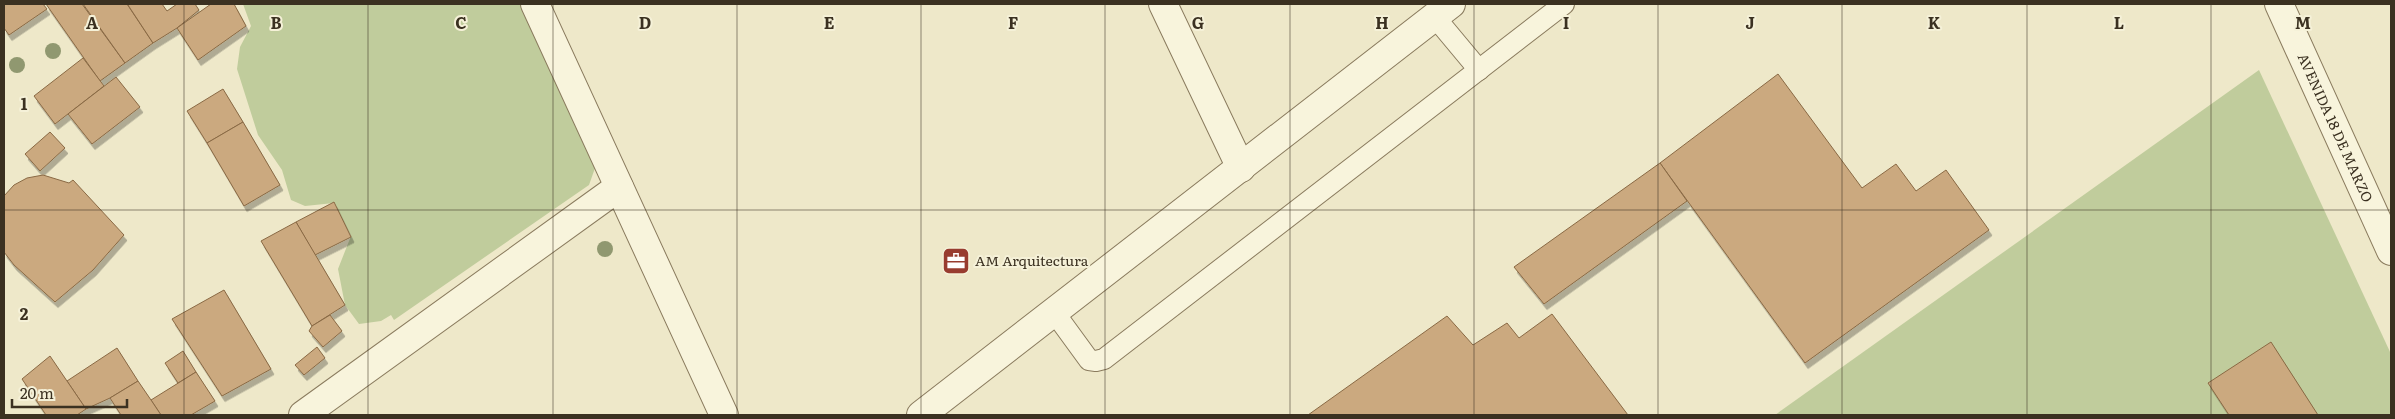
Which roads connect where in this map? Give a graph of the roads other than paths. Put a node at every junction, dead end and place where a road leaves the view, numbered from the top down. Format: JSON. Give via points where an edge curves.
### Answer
{"nodes":[{"id":1,"x":535,"y":4,"type":"edge"},
{"id":2,"x":1163,"y":4,"type":"edge"},
{"id":3,"x":1564,"y":4,"type":"edge"},
{"id":4,"x":2279,"y":4,"type":"edge"},
{"id":5,"x":1442,"y":10,"type":"edge"},
{"id":6,"x":1478,"y":70,"type":"junction"},
{"id":7,"x":1242,"y":168,"type":"junction"},
{"id":8,"x":619,"y":187,"type":"junction"},
{"id":9,"x":2391,"y":251,"type":"edge"},
{"id":10,"x":1054,"y":312,"type":"junction"},
{"id":11,"x":303,"y":415,"type":"edge"},
{"id":12,"x":724,"y":415,"type":"edge"},
{"id":13,"x":921,"y":415,"type":"edge"}],
"edges":[{"from":1,"to":8,"type":"street"},
{"from":2,"to":7,"type":"street"},
{"from":3,"to":6,"type":"lane"},
{"from":4,"to":9,"type":"street","name":"AVENIDA 18 DE MARZO"},
{"from":5,"to":6,"type":"lane"},
{"from":5,"to":7,"type":"street"},
{"from":6,"to":10,"type":"lane","via":[[1104,359],[1089,360]]},
{"from":7,"to":10,"type":"street"},
{"from":8,"to":11,"type":"street"},
{"from":8,"to":12,"type":"street"},
{"from":10,"to":13,"type":"street"}]}
